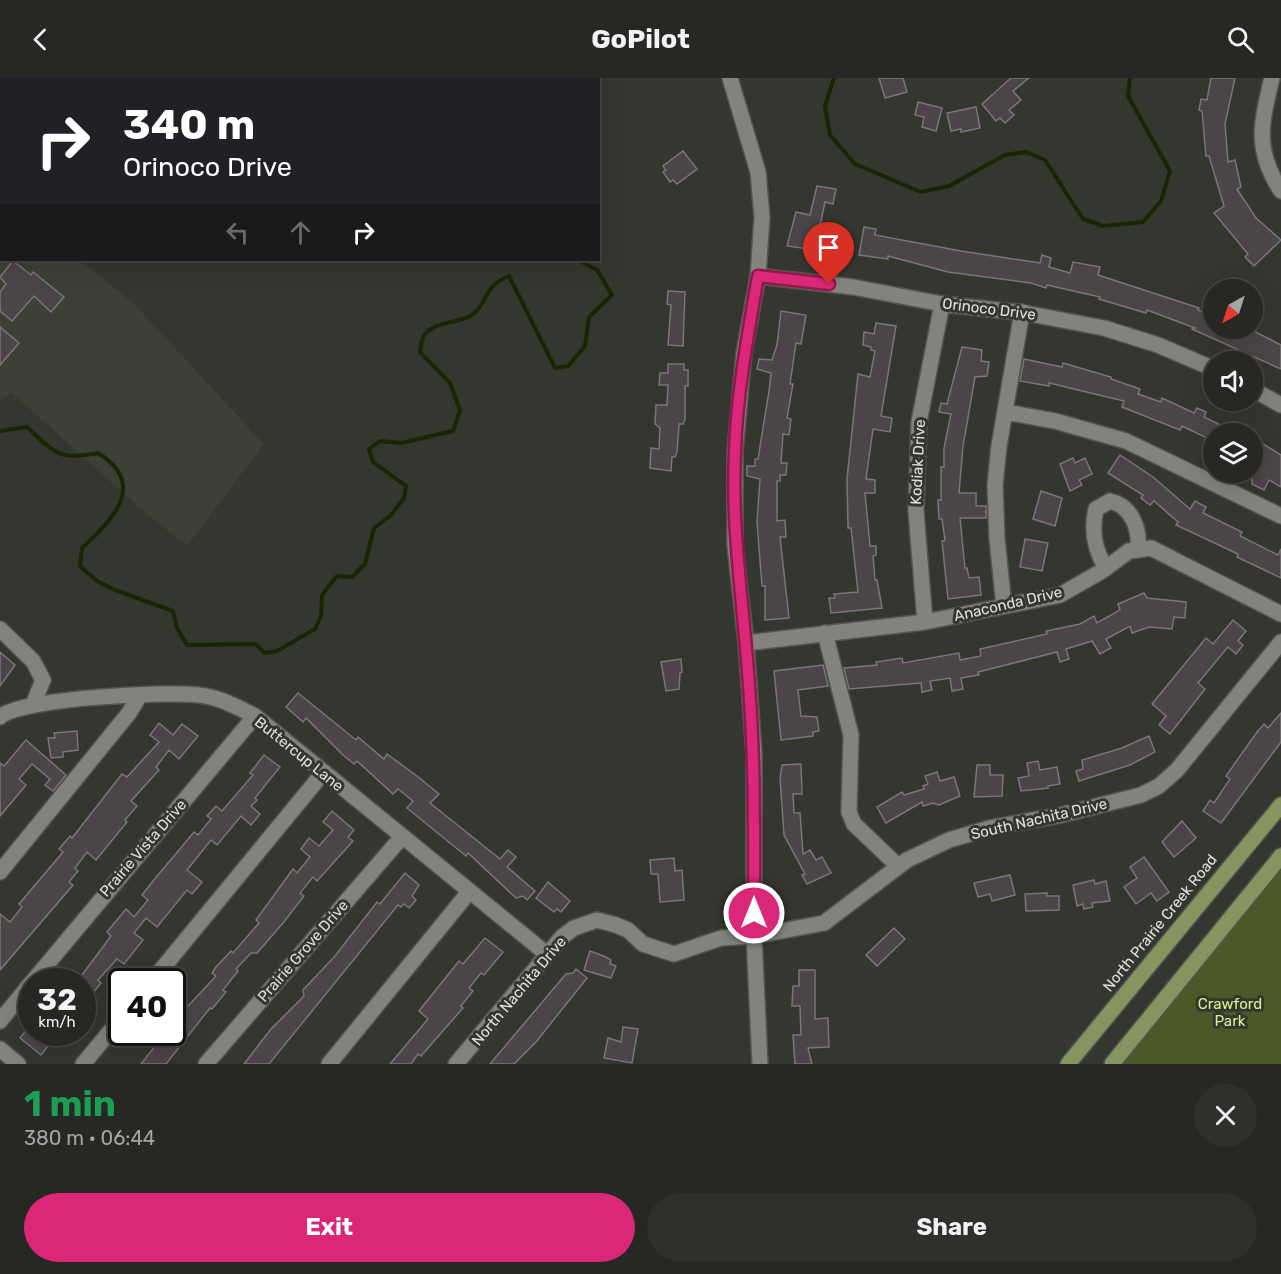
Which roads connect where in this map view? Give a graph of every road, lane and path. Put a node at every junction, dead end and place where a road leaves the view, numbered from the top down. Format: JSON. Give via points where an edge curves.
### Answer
{"nodes":[{"id":1,"x":730,"y":78,"type":"edge"},
{"id":2,"x":1272,"y":78,"type":"edge"},
{"id":3,"x":1281,"y":191,"type":"edge"},
{"id":4,"x":758,"y":276,"type":"junction"},
{"id":5,"x":942,"y":304,"type":"junction"},
{"id":6,"x":1022,"y":312,"type":"junction"},
{"id":7,"x":1203,"y":364,"type":"edge"},
{"id":8,"x":1263,"y":395,"type":"edge"},
{"id":9,"x":1281,"y":405,"type":"edge"},
{"id":10,"x":1005,"y":412,"type":"junction"},
{"id":11,"x":1281,"y":516,"type":"edge"},
{"id":12,"x":1138,"y":550,"type":"junction"},
{"id":13,"x":1106,"y":568,"type":"junction"},
{"id":14,"x":1004,"y":606,"type":"junction"},
{"id":15,"x":1281,"y":614,"type":"edge"},
{"id":16,"x":925,"y":622,"type":"junction"},
{"id":17,"x":0,"y":629,"type":"edge"},
{"id":18,"x":825,"y":633,"type":"junction"},
{"id":19,"x":1281,"y":642,"type":"edge"},
{"id":20,"x":746,"y":643,"type":"junction"},
{"id":21,"x":140,"y":695,"type":"junction"},
{"id":22,"x":33,"y":705,"type":"junction"},
{"id":23,"x":255,"y":716,"type":"junction"},
{"id":24,"x":0,"y":717,"type":"edge"},
{"id":25,"x":323,"y":773,"type":"junction"},
{"id":26,"x":1278,"y":816,"type":"edge"},
{"id":27,"x":400,"y":838,"type":"junction"},
{"id":28,"x":1281,"y":856,"type":"edge"},
{"id":29,"x":898,"y":866,"type":"junction"},
{"id":30,"x":0,"y":872,"type":"edge"},
{"id":31,"x":469,"y":892,"type":"junction"},
{"id":32,"x":754,"y":936,"type":"junction"},
{"id":33,"x":548,"y":955,"type":"junction"},
{"id":34,"x":44,"y":968,"type":"edge"},
{"id":35,"x":163,"y":968,"type":"edge"},
{"id":36,"x":18,"y":999,"type":"edge"},
{"id":37,"x":0,"y":1021,"type":"edge"},
{"id":38,"x":108,"y":1034,"type":"edge"},
{"id":39,"x":0,"y":1049,"type":"edge"},
{"id":40,"x":18,"y":1064,"type":"edge"},
{"id":41,"x":83,"y":1064,"type":"edge"},
{"id":42,"x":206,"y":1064,"type":"edge"},
{"id":43,"x":329,"y":1064,"type":"edge"},
{"id":44,"x":456,"y":1064,"type":"edge"},
{"id":45,"x":760,"y":1064,"type":"edge"},
{"id":46,"x":1068,"y":1064,"type":"edge"},
{"id":47,"x":1112,"y":1064,"type":"edge"}],
"edges":[{"from":1,"to":4,"type":"street","via":[[758,172],[762,217]]},
{"from":2,"to":3,"type":"street","via":[[1260,127],[1267,165]]},
{"from":4,"to":5,"type":"street","name":"Orinoco Drive","via":[[852,287]]},
{"from":4,"to":20,"type":"street","via":[[744,353],[735,451],[735,546]]},
{"from":5,"to":6,"type":"street","name":"Orinoco Drive"},
{"from":5,"to":16,"type":"street","name":"Kodiak Drive","via":[[919,422],[916,512]]},
{"from":6,"to":7,"type":"street","name":"Orinoco Drive","via":[[1104,328]]},
{"from":6,"to":10,"type":"street"},
{"from":8,"to":9,"type":"street"},
{"from":10,"to":11,"type":"street","via":[[1126,441]]},
{"from":10,"to":14,"type":"street","via":[[995,505]]},
{"from":12,"to":13,"type":"street","name":"Anaconda Drive","via":[[1129,551]]},
{"from":12,"to":13,"type":"street","via":[[1140,532],[1120,503],[1110,501],[1096,509],[1092,527],[1098,554]]},
{"from":12,"to":15,"type":"street","via":[[1151,548]]},
{"from":13,"to":14,"type":"street","name":"Anaconda Drive","via":[[1060,595]]},
{"from":14,"to":16,"type":"street","name":"Anaconda Drive"},
{"from":16,"to":18,"type":"street","name":"Anaconda Drive"},
{"from":17,"to":22,"type":"street","via":[[33,661],[43,680]]},
{"from":18,"to":20,"type":"street","name":"Anaconda Drive"},
{"from":18,"to":29,"type":"street","via":[[851,735],[849,812],[854,824]]},
{"from":19,"to":29,"type":"street","name":"South Nachita Drive","via":[[1177,770],[1159,786],[1141,795],[949,840]]},
{"from":20,"to":32,"type":"street","via":[[754,753]]},
{"from":21,"to":22,"type":"street","name":"Buttercup Lane"},
{"from":21,"to":23,"type":"street","name":"Buttercup Lane","via":[[202,695]]},
{"from":21,"to":30,"type":"street"},
{"from":22,"to":24,"type":"street","name":"Buttercup Lane"},
{"from":23,"to":25,"type":"street","name":"Buttercup Lane"},
{"from":23,"to":34,"type":"street","name":"Prairie Vista Drive"},
{"from":25,"to":27,"type":"street","name":"Buttercup Lane"},
{"from":25,"to":35,"type":"street"},
{"from":26,"to":46,"type":"main road","name":"North Prairie Creek Road"},
{"from":27,"to":31,"type":"street","name":"Buttercup Lane"},
{"from":27,"to":42,"type":"street","name":"Prairie Grove Drive"},
{"from":28,"to":47,"type":"main road"},
{"from":29,"to":32,"type":"street","name":"South Nachita Drive","via":[[824,923]]},
{"from":31,"to":33,"type":"street","name":"Buttercup Lane"},
{"from":31,"to":43,"type":"street"},
{"from":32,"to":33,"type":"street","name":"North Nachita Drive","via":[[721,938],[674,954],[643,944],[628,930],[597,920],[574,928]]},
{"from":32,"to":45,"type":"street"},
{"from":33,"to":44,"type":"street","name":"North Nachita Drive"},
{"from":36,"to":37,"type":"street","name":"Prairie Vista Drive"},
{"from":38,"to":41,"type":"street"},
{"from":39,"to":40,"type":"street"}]}
